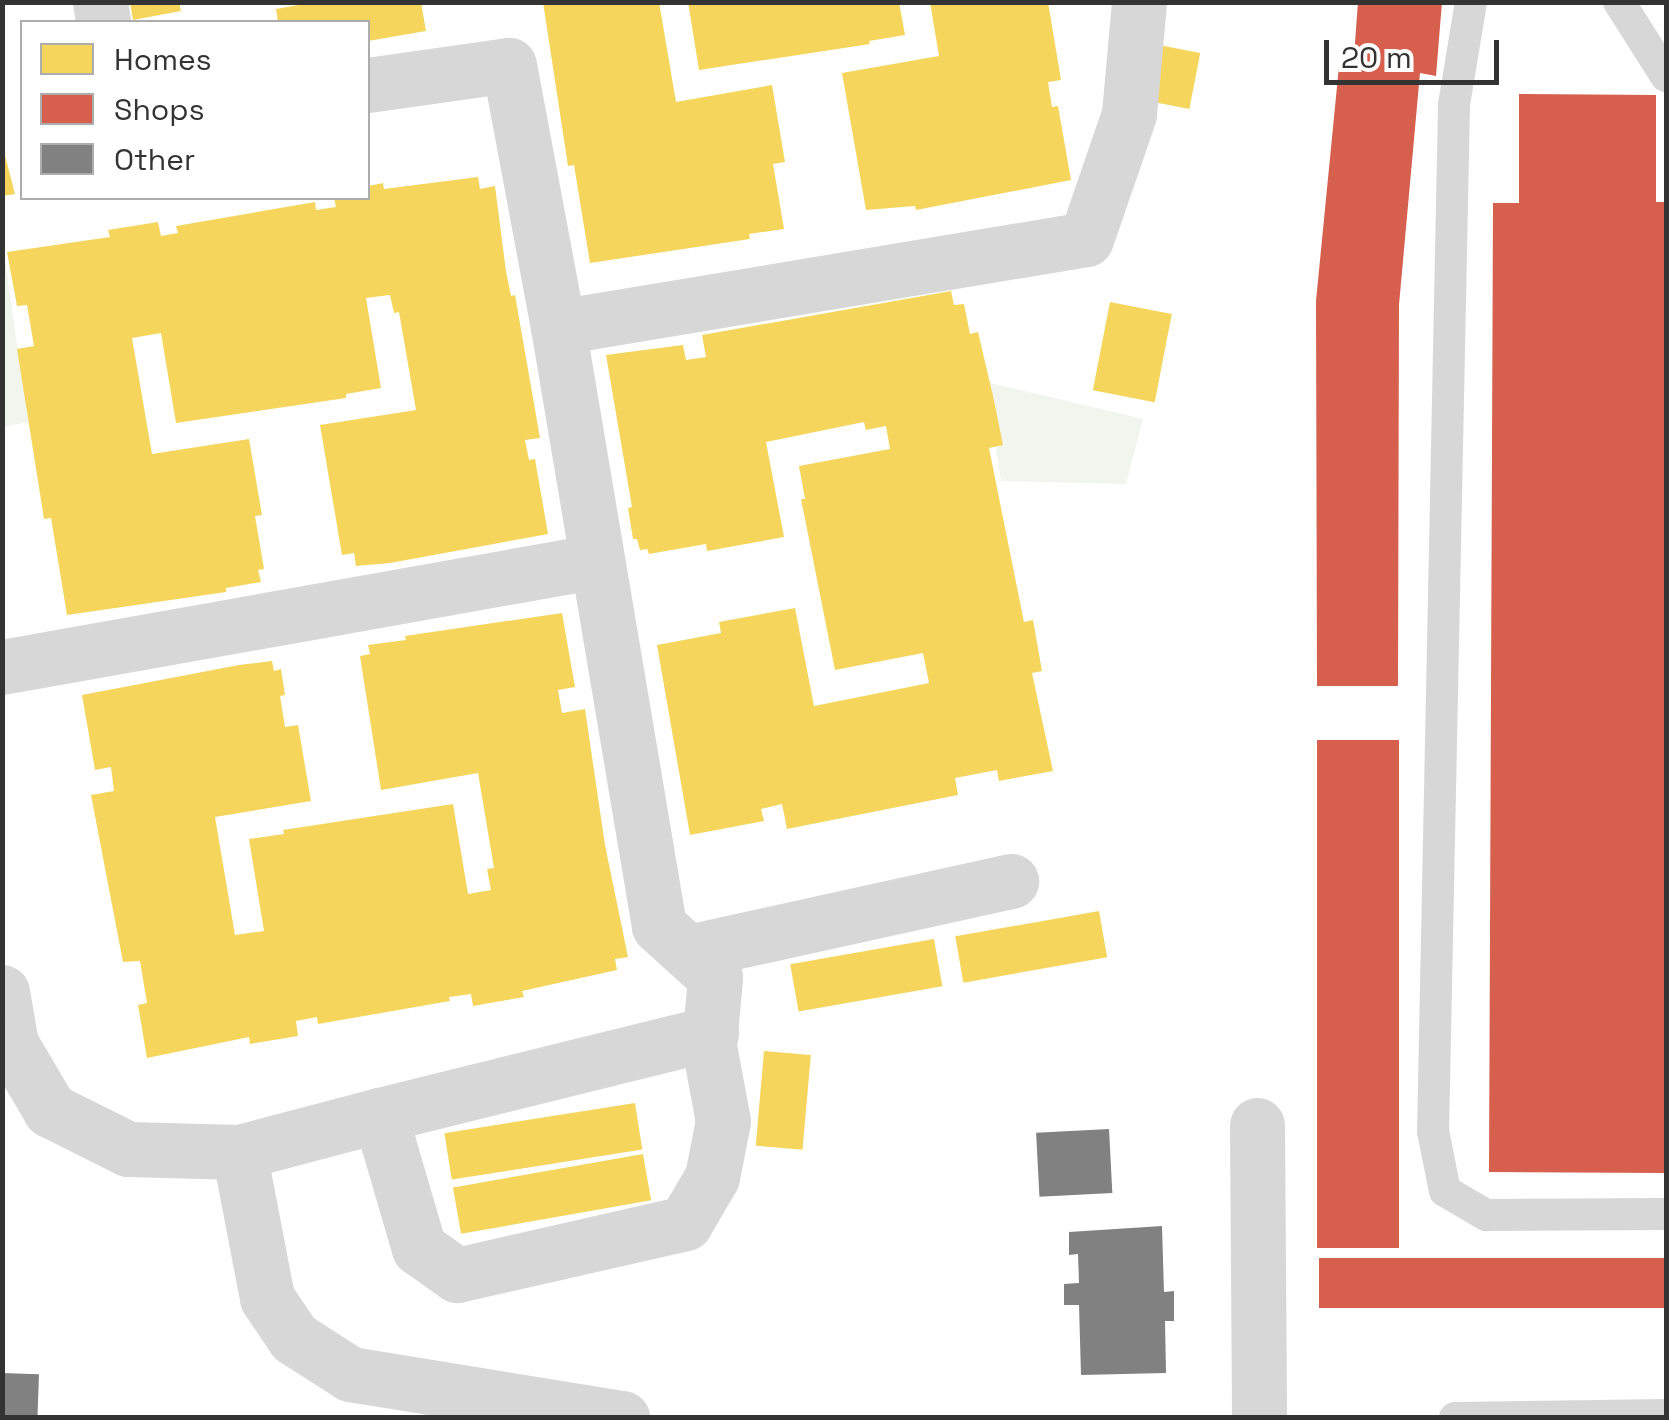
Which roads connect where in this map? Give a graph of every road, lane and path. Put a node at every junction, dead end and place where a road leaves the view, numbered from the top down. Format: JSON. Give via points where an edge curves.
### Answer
{"nodes":[{"id":1,"x":1139,"y":2,"type":"edge"},
{"id":2,"x":1471,"y":2,"type":"edge"},
{"id":3,"x":1620,"y":2,"type":"edge"},
{"id":4,"x":1666,"y":76,"type":"edge"},
{"id":5,"x":370,"y":85,"type":"edge"},
{"id":6,"x":558,"y":326,"type":"junction"},
{"id":7,"x":598,"y":561,"type":"junction"},
{"id":8,"x":2,"y":667,"type":"edge"},
{"id":9,"x":1010,"y":881,"type":"dead end"},
{"id":10,"x":688,"y":952,"type":"junction"},
{"id":11,"x":2,"y":992,"type":"edge"},
{"id":12,"x":711,"y":1033,"type":"junction"},
{"id":13,"x":380,"y":1115,"type":"junction"},
{"id":14,"x":1258,"y":1125,"type":"dead end"},
{"id":15,"x":239,"y":1152,"type":"junction"},
{"id":16,"x":1666,"y":1214,"type":"edge"},
{"id":17,"x":1666,"y":1415,"type":"edge"},
{"id":18,"x":622,"y":1418,"type":"edge"},
{"id":19,"x":1259,"y":1418,"type":"edge"},
{"id":20,"x":1456,"y":1418,"type":"edge"}],
"edges":[{"from":1,"to":6,"type":"street","via":[[1129,114],[1086,239]]},
{"from":2,"to":16,"type":"lane","via":[[1454,106],[1434,1131],[1445,1191],[1486,1214]]},
{"from":3,"to":4,"type":"lane"},
{"from":5,"to":6,"type":"street","via":[[510,65]]},
{"from":6,"to":7,"type":"street"},
{"from":7,"to":8,"type":"street"},
{"from":7,"to":10,"type":"street","via":[[659,926]]},
{"from":9,"to":10,"type":"street"},
{"from":10,"to":12,"type":"street","via":[[715,977]]},
{"from":11,"to":15,"type":"street","via":[[12,1044],[50,1110],[128,1149]]},
{"from":12,"to":13,"type":"street"},
{"from":12,"to":13,"type":"street","via":[[723,1120],[712,1177],[684,1223],[457,1275],[419,1248]]},
{"from":13,"to":15,"type":"street"},
{"from":14,"to":19,"type":"street"},
{"from":15,"to":18,"type":"street","via":[[266,1298],[294,1338],[350,1374]]},
{"from":17,"to":20,"type":"lane"}]}
